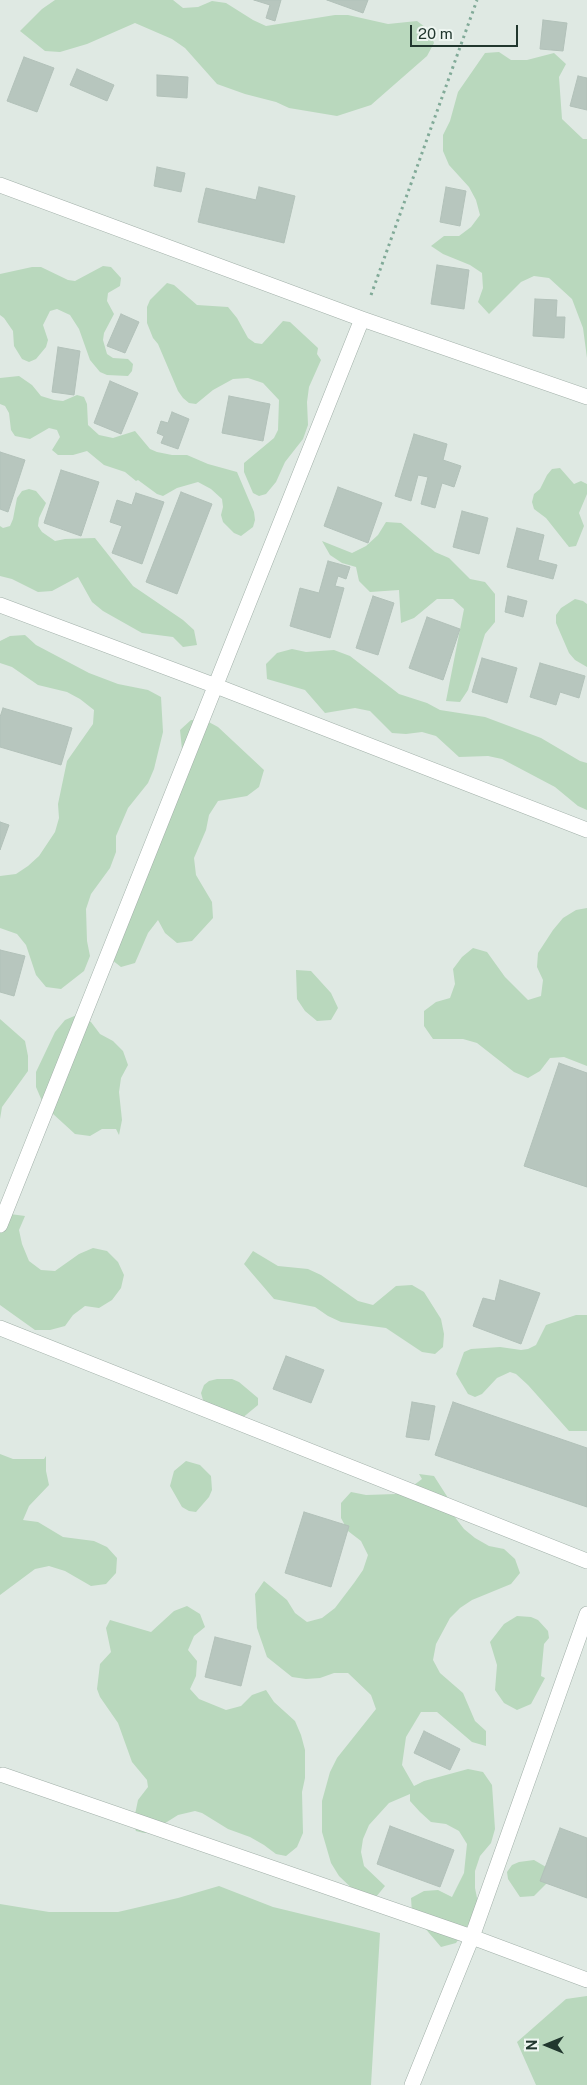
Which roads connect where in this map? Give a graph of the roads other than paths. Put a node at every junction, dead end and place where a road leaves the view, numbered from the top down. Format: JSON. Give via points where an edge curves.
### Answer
{"nodes":[{"id":1,"x":0,"y":185,"type":"edge"},
{"id":2,"x":362,"y":319,"type":"junction"},
{"id":3,"x":587,"y":397,"type":"edge"},
{"id":4,"x":0,"y":604,"type":"edge"},
{"id":5,"x":216,"y":686,"type":"junction"},
{"id":6,"x":587,"y":830,"type":"edge"},
{"id":7,"x":0,"y":1225,"type":"edge"},
{"id":8,"x":0,"y":1328,"type":"edge"},
{"id":9,"x":587,"y":1561,"type":"edge"},
{"id":10,"x":587,"y":1614,"type":"edge"},
{"id":11,"x":3,"y":1775,"type":"dead end"},
{"id":12,"x":472,"y":1937,"type":"junction"},
{"id":13,"x":587,"y":1980,"type":"edge"},
{"id":14,"x":412,"y":2085,"type":"edge"}],
"edges":[{"from":1,"to":2,"type":"street"},
{"from":2,"to":3,"type":"street"},
{"from":2,"to":5,"type":"street"},
{"from":4,"to":5,"type":"street"},
{"from":5,"to":6,"type":"street"},
{"from":5,"to":7,"type":"street"},
{"from":8,"to":9,"type":"street"},
{"from":10,"to":12,"type":"street"},
{"from":11,"to":12,"type":"street"},
{"from":12,"to":13,"type":"street"},
{"from":12,"to":14,"type":"street"}]}
